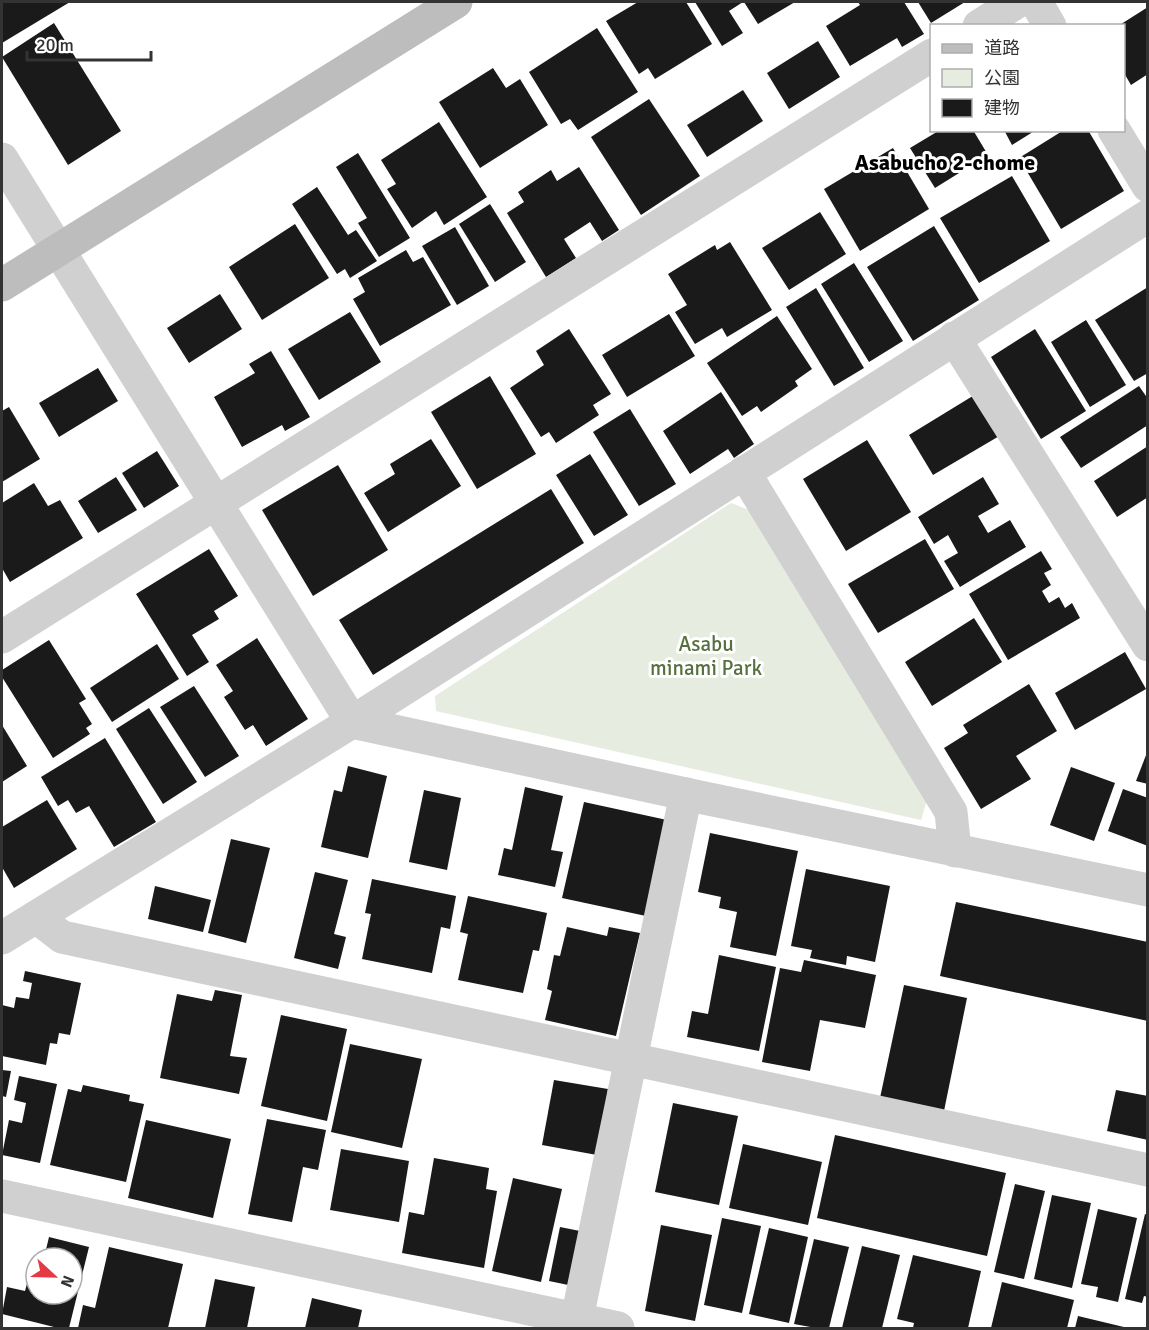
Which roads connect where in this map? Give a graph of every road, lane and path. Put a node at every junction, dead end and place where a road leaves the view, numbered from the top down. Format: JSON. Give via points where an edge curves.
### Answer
{"nodes":[{"id":1,"x":456,"y":2,"type":"edge"},
{"id":2,"x":1017,"y":2,"type":"edge"},
{"id":3,"x":1036,"y":2,"type":"edge"},
{"id":4,"x":981,"y":24,"type":"edge"},
{"id":5,"x":1049,"y":24,"type":"edge"},
{"id":6,"x":930,"y":56,"type":"edge"},
{"id":7,"x":1115,"y":132,"type":"edge"},
{"id":8,"x":2,"y":159,"type":"edge"},
{"id":9,"x":1148,"y":186,"type":"edge"},
{"id":10,"x":1148,"y":216,"type":"edge"},
{"id":11,"x":57,"y":250,"type":"junction"},
{"id":12,"x":2,"y":285,"type":"edge"},
{"id":13,"x":954,"y":338,"type":"junction"},
{"id":14,"x":744,"y":472,"type":"junction"},
{"id":15,"x":214,"y":502,"type":"junction"},
{"id":16,"x":2,"y":637,"type":"edge"},
{"id":17,"x":1148,"y":645,"type":"edge"},
{"id":18,"x":352,"y":722,"type":"junction"},
{"id":19,"x":686,"y":794,"type":"junction"},
{"id":20,"x":955,"y":851,"type":"junction"},
{"id":21,"x":1148,"y":890,"type":"edge"},
{"id":22,"x":36,"y":917,"type":"junction"},
{"id":23,"x":2,"y":938,"type":"edge"},
{"id":24,"x":632,"y":1059,"type":"junction"},
{"id":25,"x":1148,"y":1170,"type":"edge"},
{"id":26,"x":2,"y":1196,"type":"edge"},
{"id":27,"x":575,"y":1324,"type":"edge"},
{"id":28,"x":618,"y":1329,"type":"edge"}],
"edges":[{"from":1,"to":11,"type":"street"},
{"from":2,"to":4,"type":"street"},
{"from":3,"to":5,"type":"street"},
{"from":6,"to":15,"type":"street"},
{"from":7,"to":9,"type":"street"},
{"from":8,"to":11,"type":"street"},
{"from":10,"to":13,"type":"street"},
{"from":11,"to":12,"type":"street"},
{"from":11,"to":15,"type":"street"},
{"from":13,"to":14,"type":"street"},
{"from":13,"to":17,"type":"street"},
{"from":14,"to":18,"type":"street"},
{"from":14,"to":20,"type":"street","via":[[951,812]]},
{"from":15,"to":16,"type":"street"},
{"from":15,"to":18,"type":"street"},
{"from":18,"to":19,"type":"street"},
{"from":18,"to":22,"type":"street"},
{"from":19,"to":20,"type":"street"},
{"from":19,"to":24,"type":"street"},
{"from":20,"to":21,"type":"street"},
{"from":22,"to":23,"type":"street"},
{"from":22,"to":24,"type":"street","via":[[62,937]]},
{"from":24,"to":25,"type":"street"},
{"from":24,"to":27,"type":"street"},
{"from":26,"to":27,"type":"street"},
{"from":27,"to":28,"type":"street"}]}
